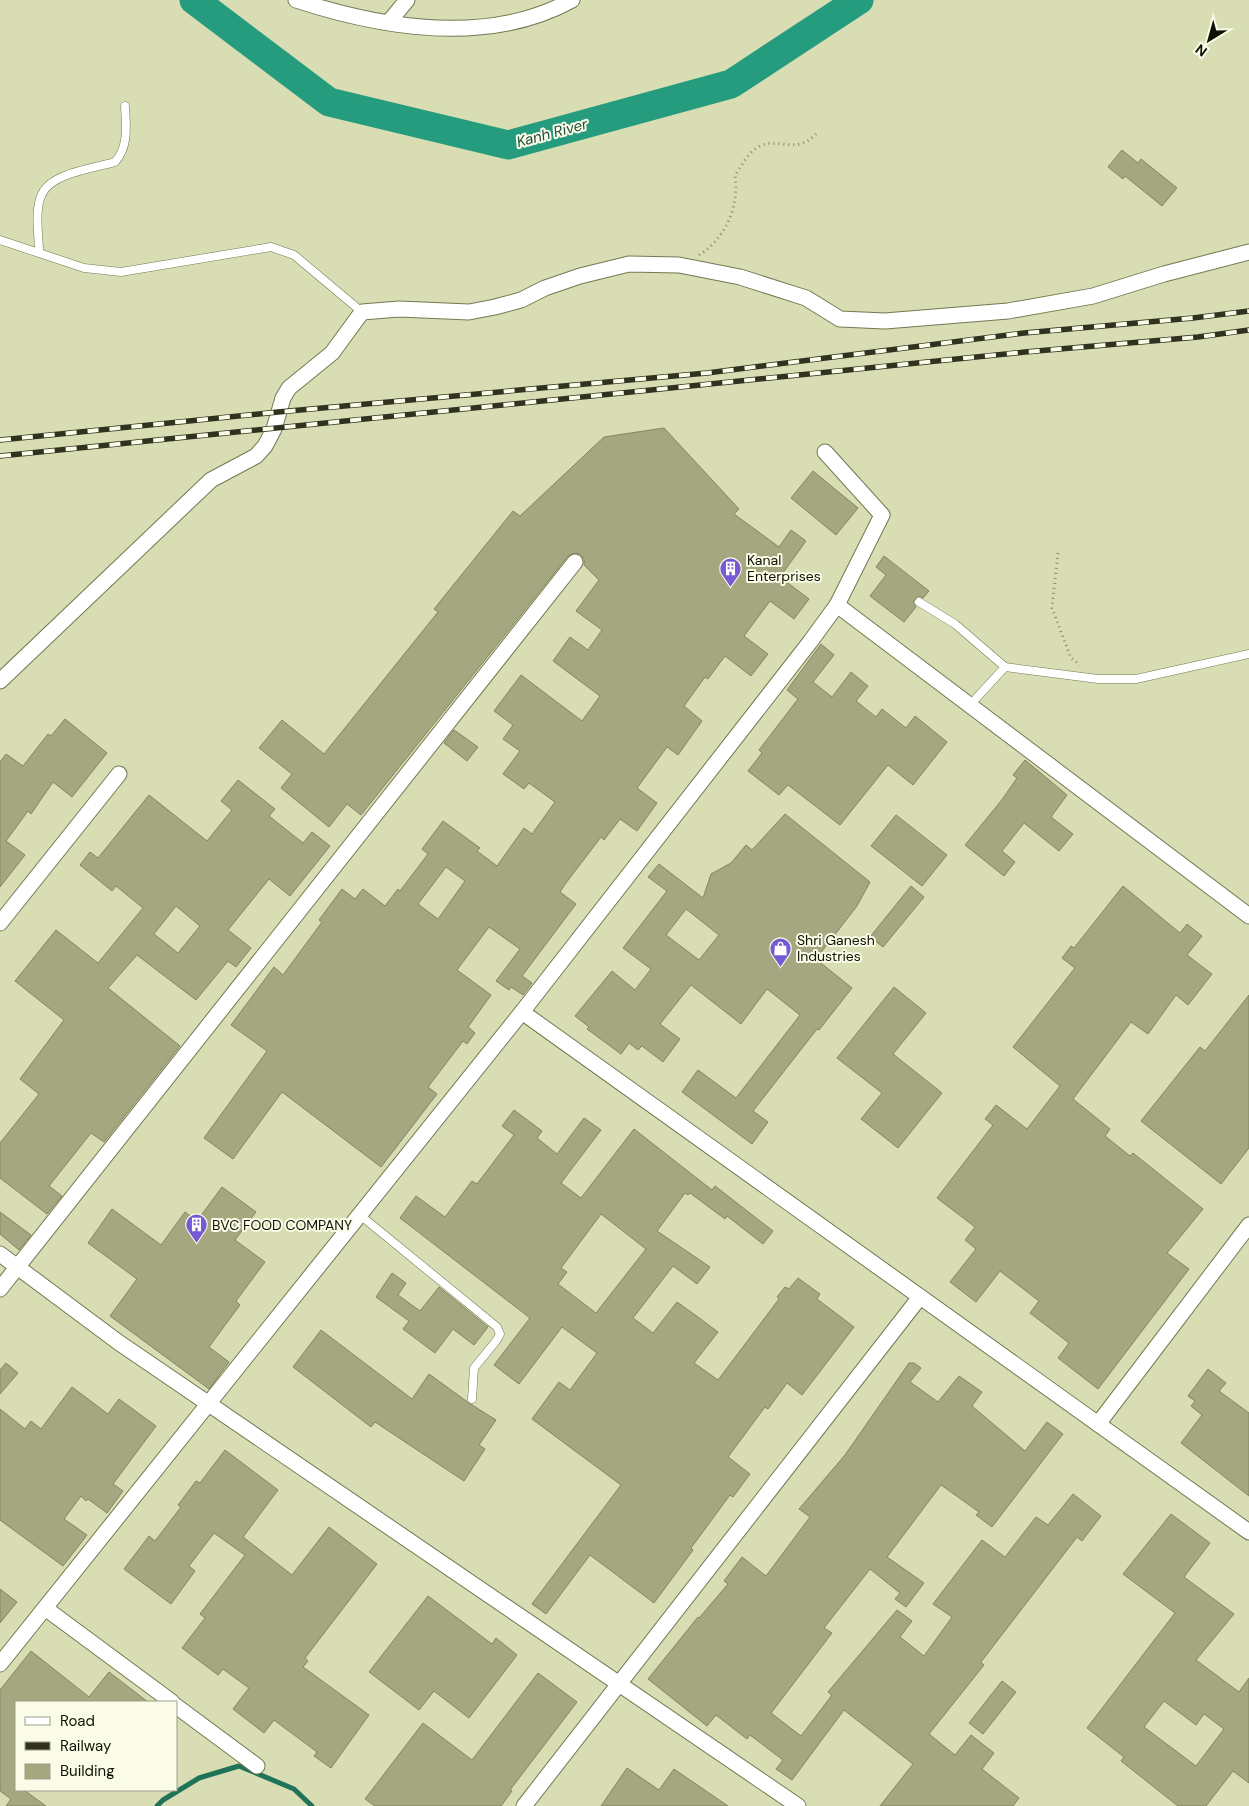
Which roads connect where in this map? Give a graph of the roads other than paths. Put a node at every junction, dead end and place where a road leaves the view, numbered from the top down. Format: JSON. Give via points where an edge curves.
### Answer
{"nodes":[{"id":1,"x":296,"y":0,"type":"edge"},
{"id":2,"x":407,"y":0,"type":"edge"},
{"id":3,"x":572,"y":0,"type":"edge"},
{"id":4,"x":389,"y":22,"type":"junction"},
{"id":5,"x":125,"y":106,"type":"dead end"},
{"id":6,"x":0,"y":240,"type":"edge"},
{"id":7,"x":39,"y":252,"type":"junction"},
{"id":8,"x":1249,"y":252,"type":"edge"},
{"id":9,"x":362,"y":312,"type":"junction"},
{"id":10,"x":825,"y":452,"type":"dead end"},
{"id":11,"x":575,"y":562,"type":"dead end"},
{"id":12,"x":919,"y":602,"type":"dead end"},
{"id":13,"x":837,"y":605,"type":"junction"},
{"id":14,"x":1249,"y":654,"type":"edge"},
{"id":15,"x":1006,"y":667,"type":"junction"},
{"id":16,"x":0,"y":681,"type":"edge"},
{"id":17,"x":969,"y":706,"type":"junction"},
{"id":18,"x":119,"y":774,"type":"dead end"},
{"id":19,"x":1249,"y":916,"type":"edge"},
{"id":20,"x":0,"y":923,"type":"edge"},
{"id":21,"x":522,"y":1012,"type":"junction"},
{"id":22,"x":360,"y":1215,"type":"junction"},
{"id":23,"x":1249,"y":1225,"type":"edge"},
{"id":24,"x":0,"y":1254,"type":"edge"},
{"id":25,"x":16,"y":1266,"type":"junction"},
{"id":26,"x":0,"y":1288,"type":"edge"},
{"id":27,"x":920,"y":1297,"type":"junction"},
{"id":28,"x":472,"y":1399,"type":"dead end"},
{"id":29,"x":208,"y":1404,"type":"junction"},
{"id":30,"x":1098,"y":1424,"type":"junction"},
{"id":31,"x":1249,"y":1532,"type":"edge"},
{"id":32,"x":45,"y":1608,"type":"junction"},
{"id":33,"x":0,"y":1664,"type":"edge"},
{"id":34,"x":620,"y":1683,"type":"junction"},
{"id":35,"x":171,"y":1701,"type":"edge"},
{"id":36,"x":178,"y":1707,"type":"edge"},
{"id":37,"x":257,"y":1766,"type":"dead end"},
{"id":38,"x":524,"y":1806,"type":"edge"},
{"id":39,"x":798,"y":1806,"type":"edge"}],
"edges":[{"from":1,"to":4,"type":"street","via":[[338,14]]},
{"from":2,"to":4,"type":"street"},
{"from":3,"to":4,"type":"street","via":[[552,11],[484,28]]},
{"from":5,"to":7,"type":"lane","via":[[127,134],[121,155],[115,162],[61,177],[51,182],[41,194]]},
{"from":6,"to":7,"type":"lane"},
{"from":7,"to":9,"type":"lane","via":[[84,268],[121,272],[271,247],[294,255]]},
{"from":8,"to":9,"type":"street","via":[[1093,296],[1008,311],[885,321],[840,319],[806,298],[740,277],[678,265],[629,264],[580,276],[504,305],[469,312],[399,309]]},
{"from":9,"to":16,"type":"street","via":[[332,353],[289,388],[266,446],[256,456],[211,480]]},
{"from":10,"to":13,"type":"street","via":[[882,515]]},
{"from":11,"to":25,"type":"street"},
{"from":12,"to":15,"type":"lane","via":[[955,624]]},
{"from":13,"to":17,"type":"street"},
{"from":13,"to":21,"type":"street"},
{"from":14,"to":15,"type":"lane","via":[[1136,679],[1098,679]]},
{"from":15,"to":17,"type":"lane"},
{"from":17,"to":19,"type":"street"},
{"from":18,"to":20,"type":"street"},
{"from":21,"to":22,"type":"street"},
{"from":21,"to":27,"type":"street"},
{"from":22,"to":28,"type":"lane","via":[[496,1327],[500,1334],[474,1368]]},
{"from":22,"to":29,"type":"street"},
{"from":23,"to":30,"type":"street"},
{"from":24,"to":25,"type":"street"},
{"from":25,"to":26,"type":"street"},
{"from":25,"to":29,"type":"street"},
{"from":27,"to":30,"type":"street"},
{"from":27,"to":34,"type":"street"},
{"from":29,"to":32,"type":"street"},
{"from":29,"to":34,"type":"street"},
{"from":30,"to":31,"type":"street"},
{"from":32,"to":33,"type":"street"},
{"from":32,"to":35,"type":"street"},
{"from":34,"to":38,"type":"street"},
{"from":34,"to":39,"type":"street"},
{"from":36,"to":37,"type":"street"}]}
